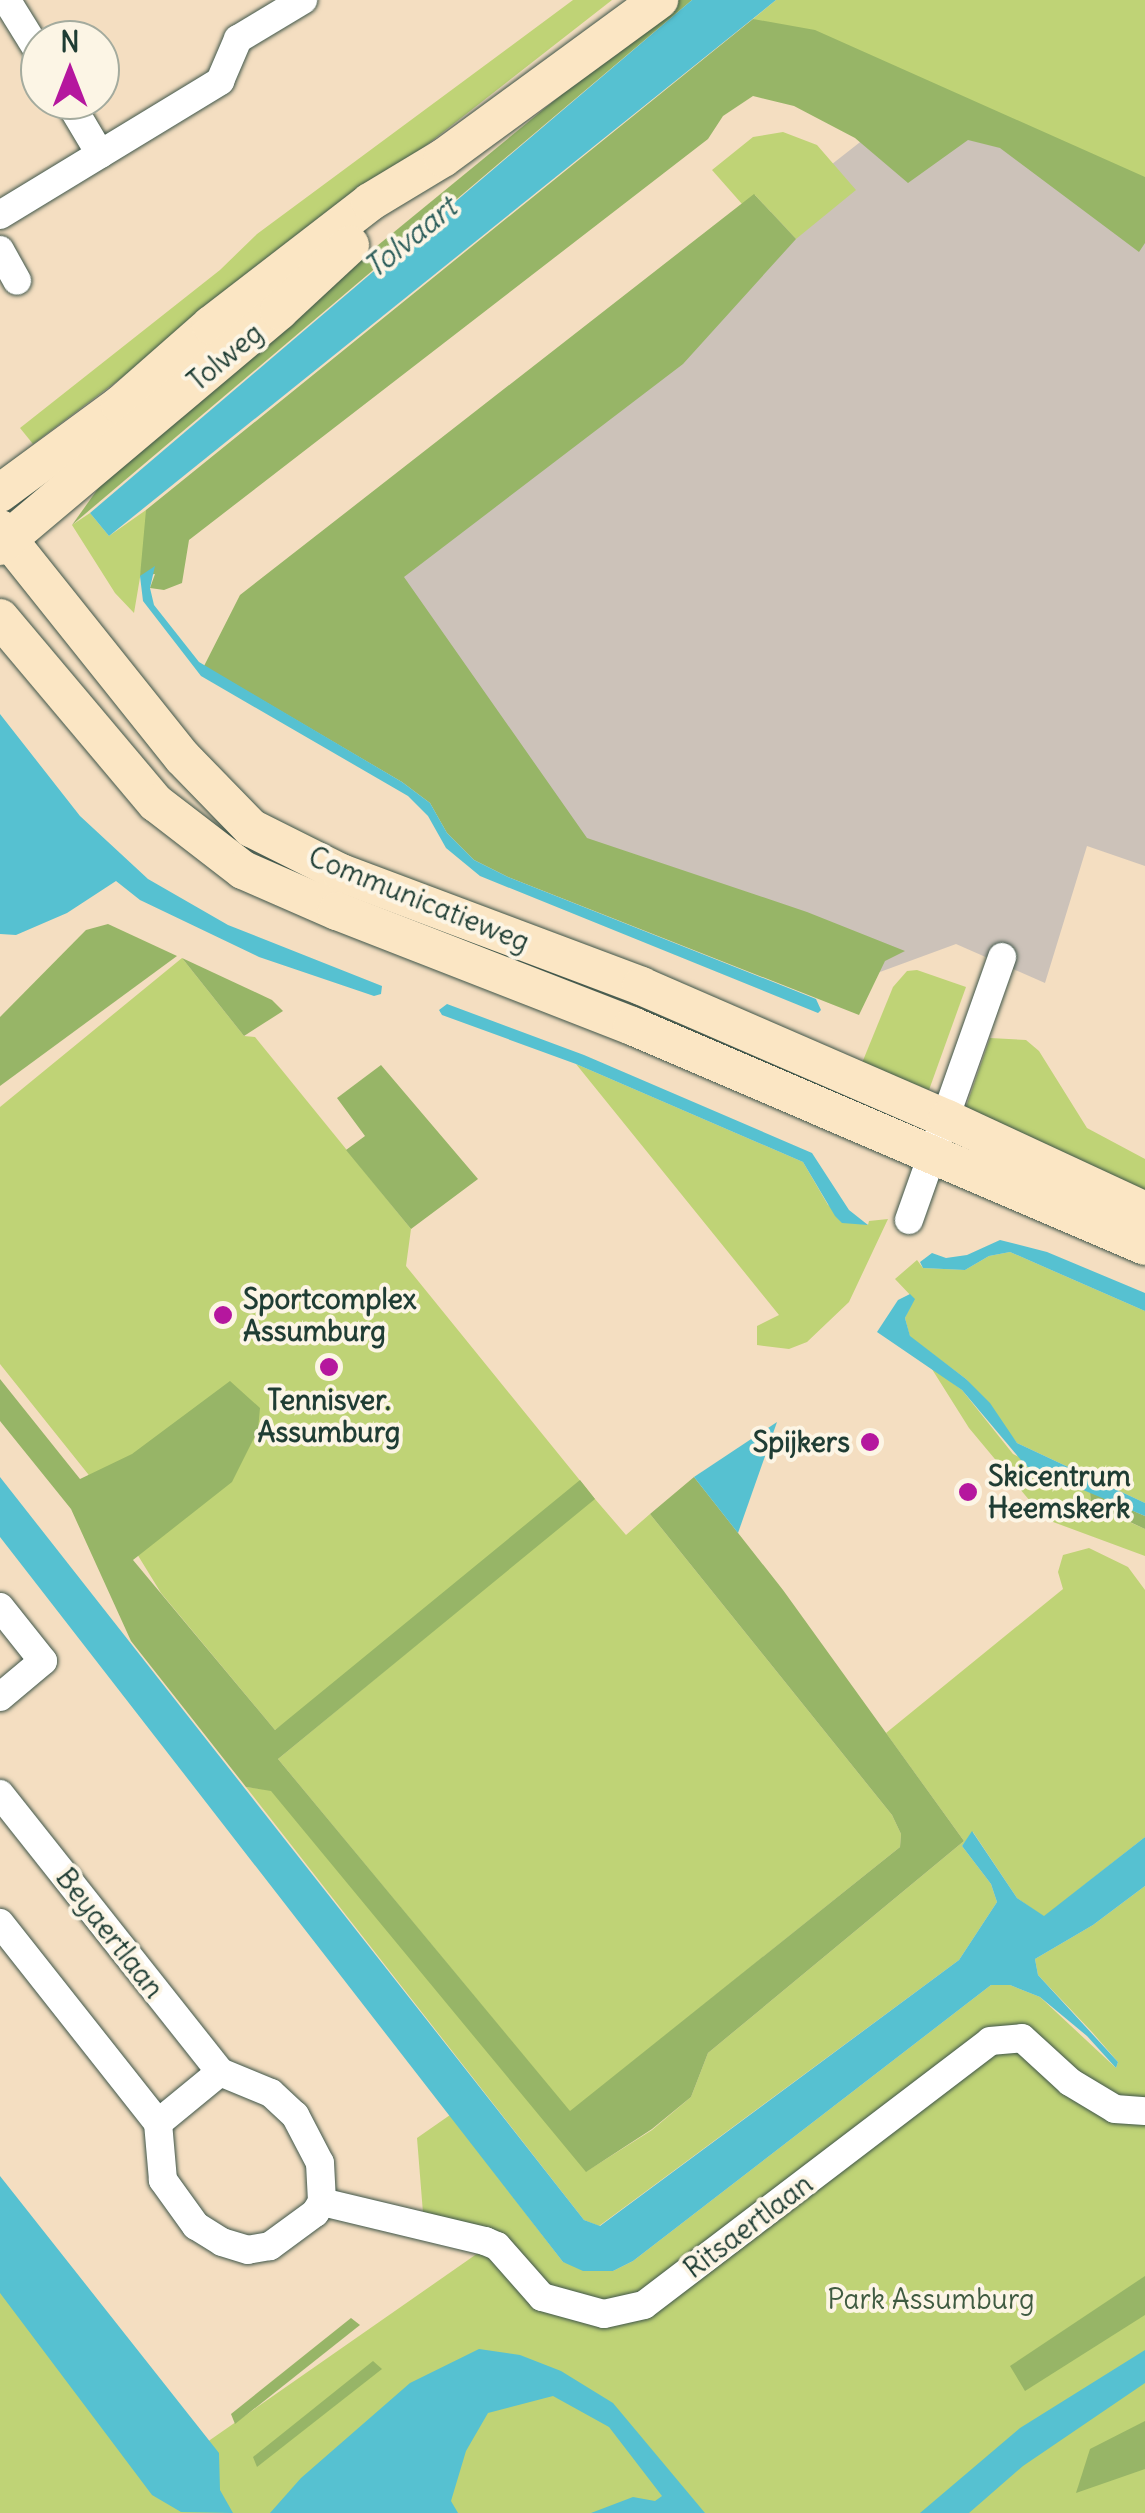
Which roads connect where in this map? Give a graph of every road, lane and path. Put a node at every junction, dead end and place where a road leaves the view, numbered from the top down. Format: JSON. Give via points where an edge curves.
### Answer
{"nodes":[{"id":1,"x":302,"y":0,"type":"edge"},
{"id":2,"x":659,"y":0,"type":"edge"},
{"id":3,"x":80,"y":120,"type":"edge"},
{"id":4,"x":100,"y":154,"type":"junction"},
{"id":5,"x":443,"y":158,"type":"junction"},
{"id":6,"x":0,"y":215,"type":"edge"},
{"id":7,"x":0,"y":250,"type":"edge"},
{"id":8,"x":18,"y":281,"type":"dead end"},
{"id":9,"x":0,"y":493,"type":"edge"},
{"id":10,"x":3,"y":538,"type":"edge"},
{"id":11,"x":0,"y":618,"type":"edge"},
{"id":12,"x":1002,"y":957,"type":"dead end"},
{"id":13,"x":942,"y":1136,"type":"junction"},
{"id":14,"x":1145,"y":1211,"type":"edge"},
{"id":15,"x":909,"y":1220,"type":"dead end"},
{"id":16,"x":1145,"y":1246,"type":"edge"},
{"id":17,"x":0,"y":1607,"type":"edge"},
{"id":18,"x":0,"y":1697,"type":"edge"},
{"id":19,"x":0,"y":1794,"type":"edge"},
{"id":20,"x":0,"y":1924,"type":"edge"},
{"id":21,"x":220,"y":2072,"type":"junction"},
{"id":22,"x":1145,"y":2111,"type":"edge"},
{"id":23,"x":158,"y":2123,"type":"junction"},
{"id":24,"x":322,"y":2202,"type":"junction"}],
"edges":[{"from":1,"to":4,"type":"street","via":[[238,39],[220,80]]},
{"from":2,"to":5,"type":"main road","name":"Tolweg"},
{"from":3,"to":4,"type":"street"},
{"from":4,"to":6,"type":"street"},
{"from":5,"to":9,"type":"main road","name":"Tolweg","via":[[370,202]]},
{"from":5,"to":10,"type":"main road","name":"Tolweg","via":[[279,311]]},
{"from":7,"to":8,"type":"street"},
{"from":10,"to":13,"type":"main road","name":"Communicatieweg","via":[[183,758],[251,828],[340,872],[641,986]]},
{"from":11,"to":13,"type":"main road","name":"Communicatieweg","via":[[156,802],[243,870]]},
{"from":12,"to":13,"type":"street"},
{"from":13,"to":14,"type":"main road","name":"Communicatieweg"},
{"from":13,"to":15,"type":"street"},
{"from":13,"to":16,"type":"main road","name":"Communicatieweg"},
{"from":17,"to":18,"type":"street","via":[[43,1660]]},
{"from":19,"to":21,"type":"street","name":"Beyaertlaan"},
{"from":20,"to":23,"type":"street"},
{"from":21,"to":23,"type":"street"},
{"from":21,"to":24,"type":"street","name":"Beyaertlaan","via":[[271,2093],[296,2115],[315,2146]]},
{"from":22,"to":24,"type":"street","name":"Ritsaertlaan","via":[[1115,2109],[1070,2082],[1022,2038],[990,2041],[644,2305],[604,2314],[542,2297],[485,2241]]},
{"from":23,"to":24,"type":"street","via":[[162,2180],[196,2226],[222,2242],[248,2250],[270,2246]]}]}
